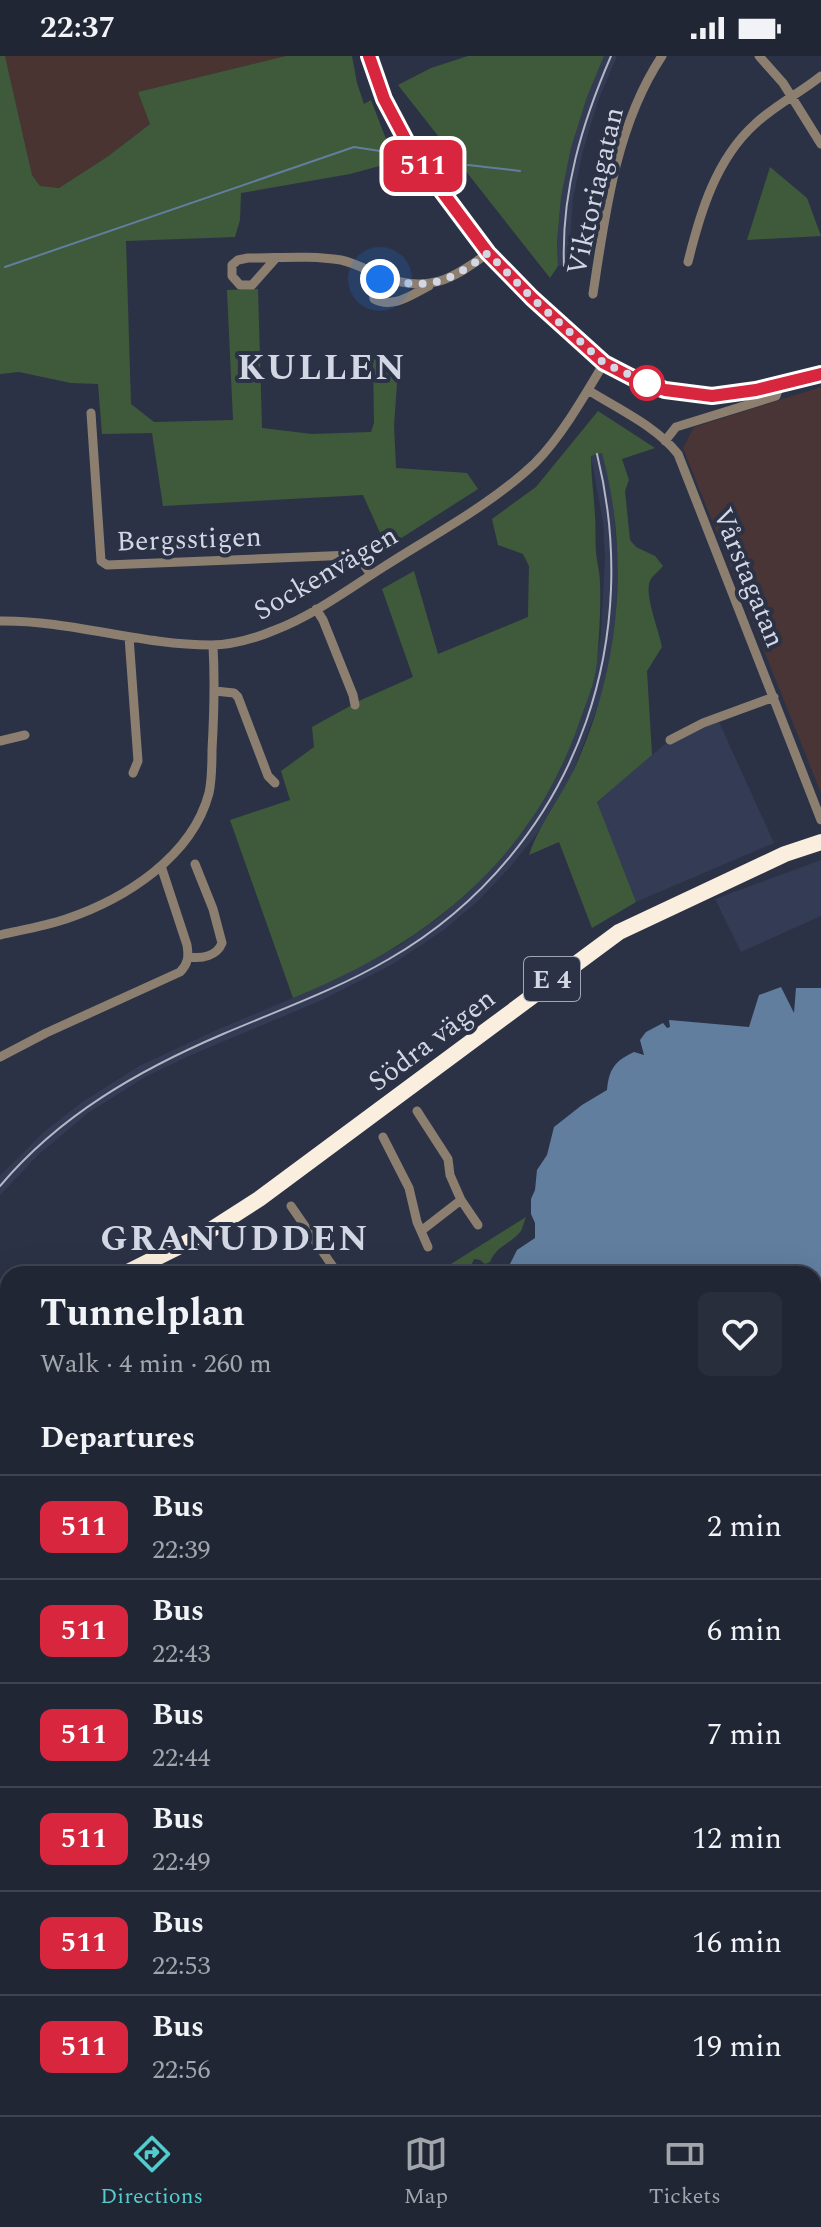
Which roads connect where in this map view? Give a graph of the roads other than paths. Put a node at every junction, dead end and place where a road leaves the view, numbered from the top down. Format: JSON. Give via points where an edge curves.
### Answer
{"nodes":[{"id":1,"x":369,"y":56,"type":"edge"},
{"id":2,"x":662,"y":56,"type":"edge"},
{"id":3,"x":759,"y":56,"type":"edge"},
{"id":4,"x":821,"y":76,"type":"edge"},
{"id":5,"x":792,"y":97,"type":"junction"},
{"id":6,"x":821,"y":144,"type":"edge"},
{"id":7,"x":488,"y":253,"type":"junction"},
{"id":8,"x":276,"y":258,"type":"junction"},
{"id":9,"x":688,"y":262,"type":"dead end"},
{"id":10,"x":385,"y":278,"type":"junction"},
{"id":11,"x":434,"y":284,"type":"junction"},
{"id":12,"x":593,"y":294,"type":"dead end"},
{"id":13,"x":604,"y":363,"type":"junction"},
{"id":14,"x":821,"y":374,"type":"edge"},
{"id":15,"x":780,"y":384,"type":"junction"},
{"id":16,"x":588,"y":390,"type":"junction"},
{"id":17,"x":91,"y":413,"type":"dead end"},
{"id":18,"x":665,"y":441,"type":"junction"},
{"id":19,"x":371,"y":575,"type":"junction"},
{"id":20,"x":316,"y":609,"type":"junction"},
{"id":21,"x":0,"y":621,"type":"edge"},
{"id":22,"x":129,"y":637,"type":"junction"},
{"id":23,"x":213,"y":646,"type":"junction"},
{"id":24,"x":215,"y":691,"type":"junction"},
{"id":25,"x":774,"y":697,"type":"junction"},
{"id":26,"x":355,"y":705,"type":"dead end"},
{"id":27,"x":25,"y":735,"type":"dead end"},
{"id":28,"x":670,"y":740,"type":"dead end"},
{"id":29,"x":0,"y":741,"type":"edge"},
{"id":30,"x":133,"y":773,"type":"dead end"},
{"id":31,"x":275,"y":783,"type":"dead end"},
{"id":32,"x":821,"y":820,"type":"edge"},
{"id":33,"x":821,"y":842,"type":"edge"},
{"id":34,"x":195,"y":864,"type":"dead end"},
{"id":35,"x":161,"y":866,"type":"junction"},
{"id":36,"x":0,"y":935,"type":"edge"},
{"id":37,"x":189,"y":957,"type":"junction"},
{"id":38,"x":0,"y":1057,"type":"edge"},
{"id":39,"x":417,"y":1111,"type":"dead end"},
{"id":40,"x":383,"y":1137,"type":"dead end"},
{"id":41,"x":461,"y":1200,"type":"junction"},
{"id":42,"x":291,"y":1206,"type":"dead end"},
{"id":43,"x":478,"y":1225,"type":"dead end"},
{"id":44,"x":421,"y":1231,"type":"junction"},
{"id":45,"x":428,"y":1247,"type":"dead end"},
{"id":46,"x":140,"y":1266,"type":"edge"},
{"id":47,"x":332,"y":1266,"type":"edge"}],
"edges":[{"from":1,"to":7,"type":"main road","via":[[411,150]]},
{"from":2,"to":12,"type":"street","name":"Viktoriagatan","via":[[624,141]]},
{"from":3,"to":5,"type":"street"},
{"from":4,"to":5,"type":"street"},
{"from":5,"to":6,"type":"street"},
{"from":5,"to":9,"type":"street","via":[[755,124],[725,160]]},
{"from":7,"to":11,"type":"street"},
{"from":7,"to":13,"type":"main road"},
{"from":8,"to":8,"type":"street","via":[[238,260],[232,276],[240,285],[252,285]]},
{"from":8,"to":10,"type":"street","via":[[337,259]]},
{"from":10,"to":11,"type":"street"},
{"from":10,"to":11,"type":"street","via":[[373,286],[374,299],[382,304]]},
{"from":13,"to":15,"type":"main road","via":[[631,377],[696,395]]},
{"from":13,"to":16,"type":"street","name":"Sockenvägen"},
{"from":14,"to":15,"type":"main road"},
{"from":15,"to":18,"type":"street","via":[[776,396],[676,427]]},
{"from":16,"to":18,"type":"street","name":"Vårstagatan"},
{"from":16,"to":19,"type":"street","name":"Sockenvägen","via":[[548,448],[522,474]]},
{"from":17,"to":19,"type":"street","name":"Bergsstigen","via":[[101,561],[107,565],[352,555]]},
{"from":18,"to":25,"type":"street","name":"Vårstagatan","via":[[678,454]]},
{"from":19,"to":20,"type":"street","name":"Sockenvägen"},
{"from":20,"to":23,"type":"street","name":"Sockenvägen","via":[[258,637]]},
{"from":20,"to":26,"type":"street"},
{"from":21,"to":22,"type":"street","name":"Sockenvägen"},
{"from":22,"to":23,"type":"street","name":"Sockenvägen"},
{"from":22,"to":30,"type":"street","via":[[138,761]]},
{"from":23,"to":24,"type":"street"},
{"from":24,"to":31,"type":"street","via":[[238,697]]},
{"from":24,"to":35,"type":"street","via":[[209,793],[184,842]]},
{"from":25,"to":28,"type":"street"},
{"from":25,"to":32,"type":"street","name":"Vårstagatan"},
{"from":27,"to":29,"type":"street"},
{"from":33,"to":46,"type":"highway","name":"Södra vägen","number":"E 4","via":[[619,932],[259,1199]]},
{"from":34,"to":37,"type":"street","via":[[222,943],[214,953]]},
{"from":35,"to":36,"type":"street","via":[[96,908]]},
{"from":35,"to":37,"type":"street"},
{"from":37,"to":38,"type":"street","via":[[180,972]]},
{"from":39,"to":41,"type":"street","via":[[448,1159]]},
{"from":40,"to":44,"type":"street","via":[[409,1188]]},
{"from":41,"to":43,"type":"street"},
{"from":41,"to":44,"type":"street"},
{"from":42,"to":47,"type":"street"},
{"from":44,"to":45,"type":"street"}]}
